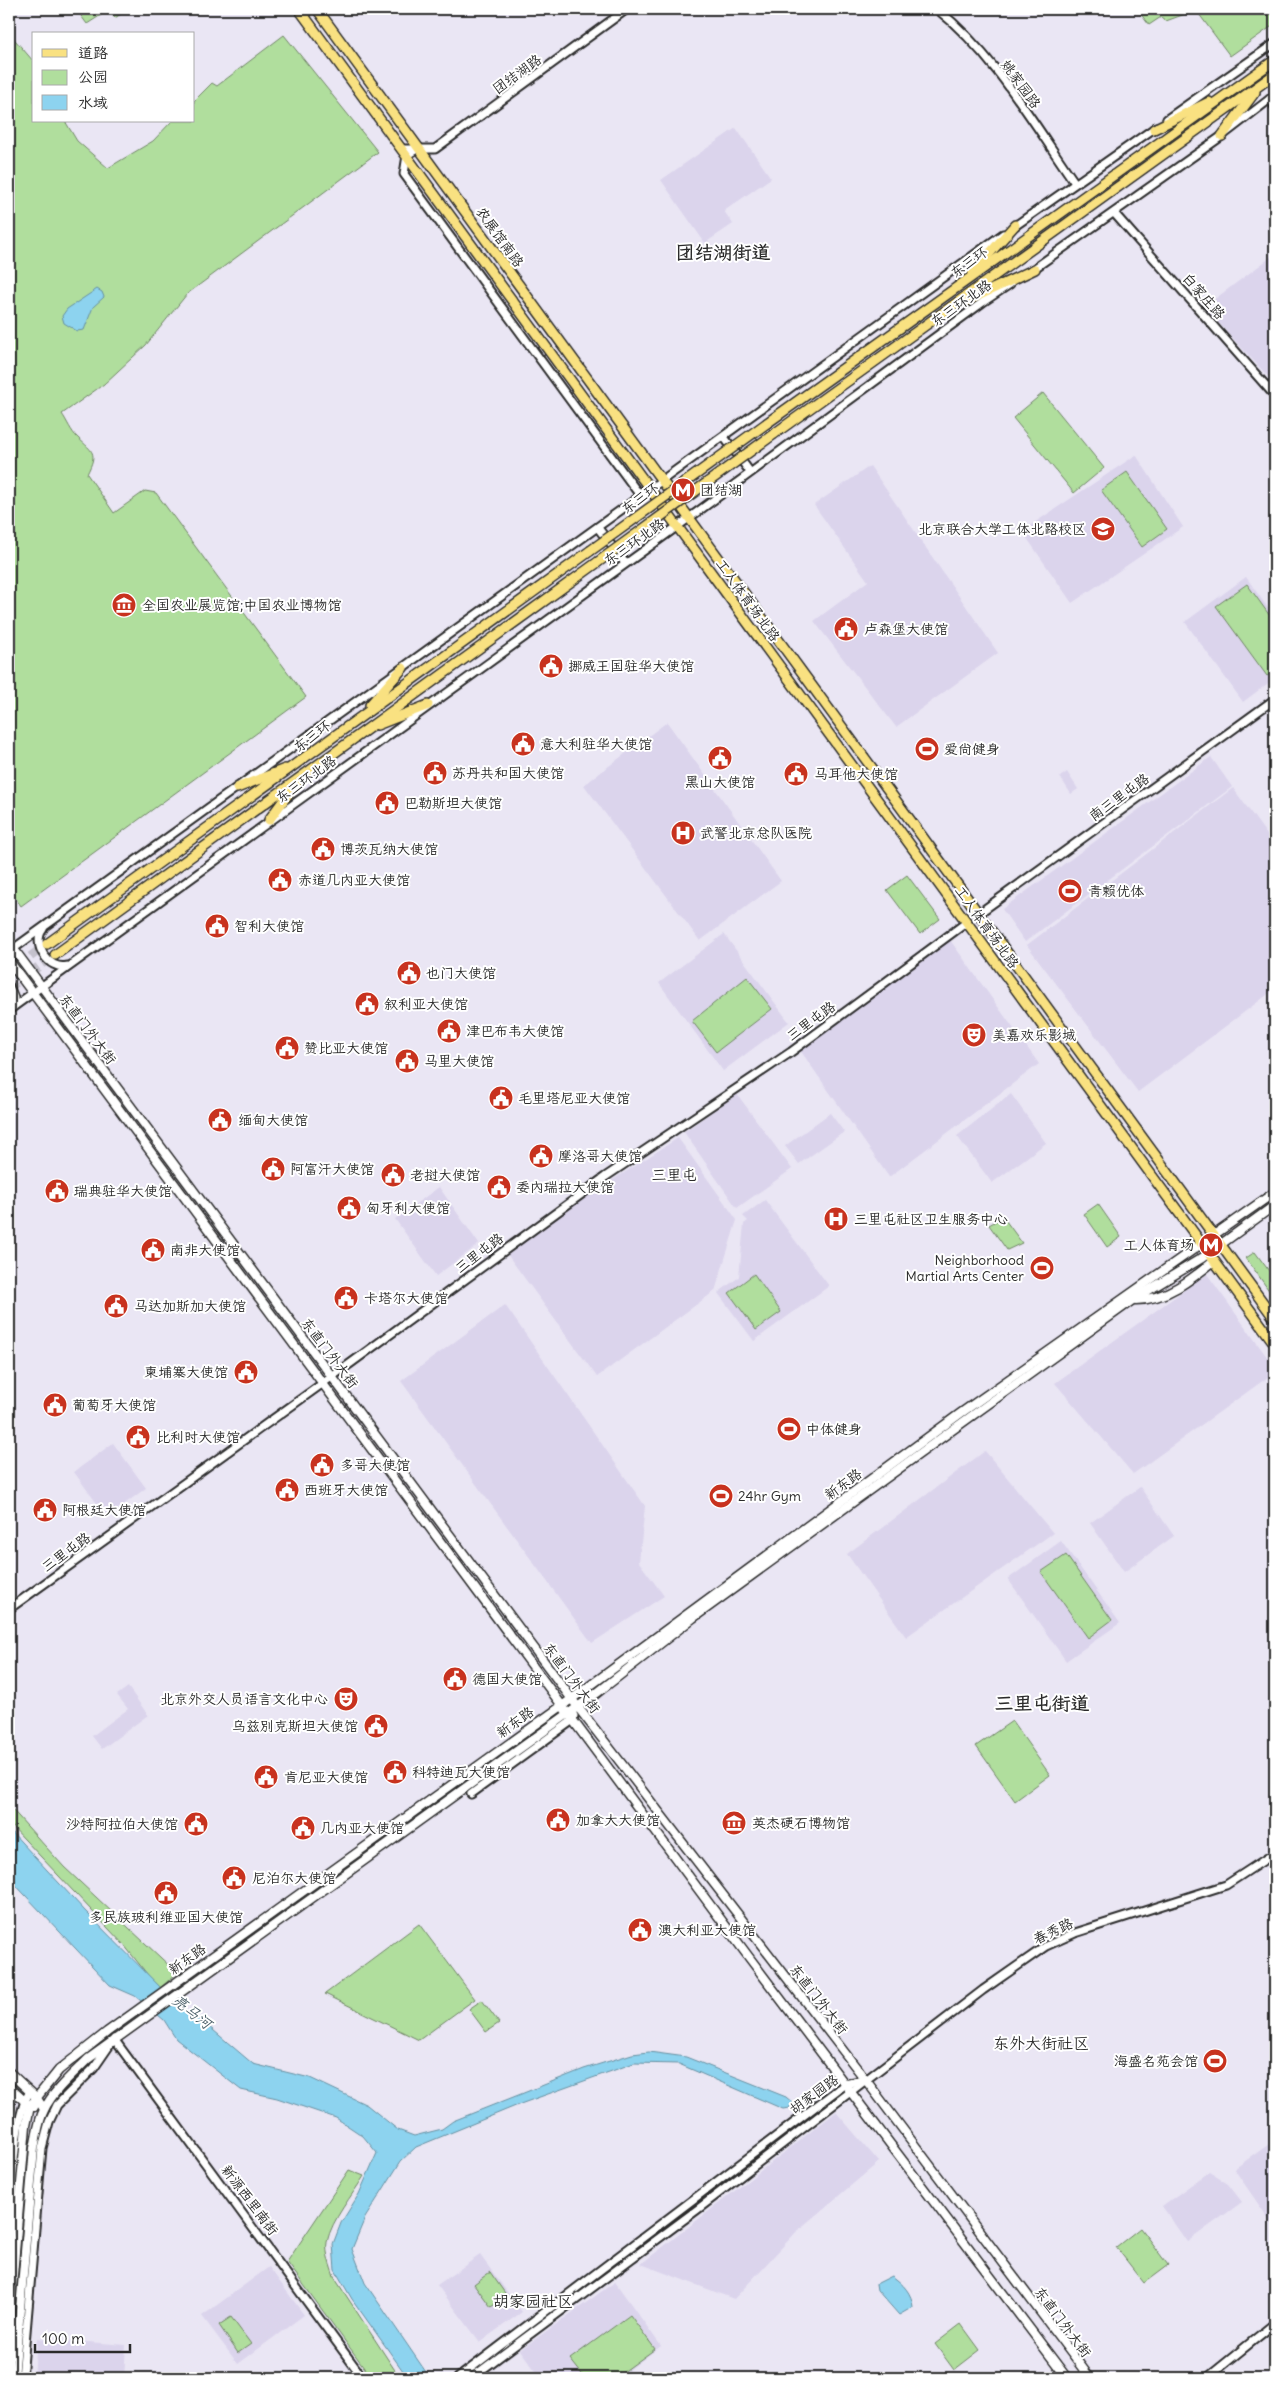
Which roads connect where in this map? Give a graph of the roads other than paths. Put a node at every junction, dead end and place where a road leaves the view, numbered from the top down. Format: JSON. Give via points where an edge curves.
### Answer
{"nodes":[{"id":1,"x":299,"y":9,"type":"edge"},
{"id":2,"x":317,"y":9,"type":"edge"},
{"id":3,"x":627,"y":9,"type":"edge"},
{"id":4,"x":937,"y":9,"type":"edge"},
{"id":5,"x":1275,"y":43,"type":"edge"},
{"id":6,"x":1273,"y":61,"type":"edge"},
{"id":7,"x":1275,"y":74,"type":"edge"},
{"id":8,"x":1260,"y":85,"type":"junction"},
{"id":9,"x":1230,"y":92,"type":"junction"},
{"id":10,"x":1272,"y":97,"type":"edge"},
{"id":11,"x":1275,"y":107,"type":"edge"},
{"id":12,"x":1154,"y":128,"type":"junction"},
{"id":13,"x":1222,"y":136,"type":"junction"},
{"id":14,"x":418,"y":148,"type":"junction"},
{"id":15,"x":404,"y":152,"type":"junction"},
{"id":16,"x":1075,"y":183,"type":"junction"},
{"id":17,"x":1114,"y":213,"type":"junction"},
{"id":18,"x":1015,"y":225,"type":"junction"},
{"id":19,"x":1035,"y":269,"type":"junction"},
{"id":20,"x":960,"y":287,"type":"junction"},
{"id":21,"x":947,"y":310,"type":"junction"},
{"id":22,"x":1275,"y":396,"type":"edge"},
{"id":23,"x":724,"y":436,"type":"junction"},
{"id":24,"x":750,"y":472,"type":"junction"},
{"id":25,"x":663,"y":481,"type":"junction"},
{"id":26,"x":647,"y":492,"type":"junction"},
{"id":27,"x":689,"y":518,"type":"junction"},
{"id":28,"x":677,"y":526,"type":"junction"},
{"id":29,"x":598,"y":528,"type":"junction"},
{"id":30,"x":625,"y":563,"type":"junction"},
{"id":31,"x":403,"y":668,"type":"junction"},
{"id":32,"x":1275,"y":699,"type":"edge"},
{"id":33,"x":428,"y":705,"type":"junction"},
{"id":34,"x":356,"y":719,"type":"junction"},
{"id":35,"x":365,"y":730,"type":"junction"},
{"id":36,"x":297,"y":765,"type":"junction"},
{"id":37,"x":304,"y":774,"type":"junction"},
{"id":38,"x":237,"y":788,"type":"junction"},
{"id":39,"x":269,"y":820,"type":"junction"},
{"id":40,"x":978,"y":914,"type":"junction"},
{"id":41,"x":967,"y":922,"type":"junction"},
{"id":42,"x":46,"y":925,"type":"junction"},
{"id":43,"x":48,"y":944,"type":"tunnel mouth"},
{"id":44,"x":11,"y":950,"type":"edge"},
{"id":45,"x":55,"y":955,"type":"tunnel mouth"},
{"id":46,"x":9,"y":961,"type":"edge"},
{"id":47,"x":73,"y":964,"type":"junction"},
{"id":48,"x":9,"y":986,"type":"edge"},
{"id":49,"x":41,"y":987,"type":"junction"},
{"id":50,"x":32,"y":993,"type":"junction"},
{"id":51,"x":11,"y":1009,"type":"edge"},
{"id":52,"x":1275,"y":1192,"type":"edge"},
{"id":53,"x":1275,"y":1205,"type":"edge"},
{"id":54,"x":1214,"y":1236,"type":"junction"},
{"id":55,"x":1202,"y":1244,"type":"junction"},
{"id":56,"x":1221,"y":1245,"type":"junction"},
{"id":57,"x":1211,"y":1257,"type":"junction"},
{"id":58,"x":1275,"y":1319,"type":"edge"},
{"id":59,"x":1275,"y":1344,"type":"edge"},
{"id":60,"x":332,"y":1376,"type":"junction"},
{"id":61,"x":323,"y":1382,"type":"junction"},
{"id":62,"x":9,"y":1609,"type":"edge"},
{"id":63,"x":570,"y":1698,"type":"junction"},
{"id":64,"x":561,"y":1704,"type":"junction"},
{"id":65,"x":577,"y":1706,"type":"junction"},
{"id":66,"x":570,"y":1716,"type":"junction"},
{"id":67,"x":471,"y":1794,"type":"dead end"},
{"id":68,"x":1275,"y":1853,"type":"edge"},
{"id":69,"x":114,"y":2039,"type":"junction"},
{"id":70,"x":9,"y":2072,"type":"edge"},
{"id":71,"x":865,"y":2079,"type":"junction"},
{"id":72,"x":846,"y":2084,"type":"junction"},
{"id":73,"x":9,"y":2087,"type":"edge"},
{"id":74,"x":851,"y":2091,"type":"junction"},
{"id":75,"x":33,"y":2095,"type":"junction"},
{"id":76,"x":27,"y":2103,"type":"junction"},
{"id":77,"x":44,"y":2109,"type":"junction"},
{"id":78,"x":9,"y":2222,"type":"edge"},
{"id":79,"x":9,"y":2321,"type":"edge"},
{"id":80,"x":1275,"y":2323,"type":"edge"},
{"id":81,"x":14,"y":2378,"type":"edge"},
{"id":82,"x":22,"y":2378,"type":"edge"},
{"id":83,"x":363,"y":2378,"type":"edge"},
{"id":84,"x":458,"y":2378,"type":"edge"},
{"id":85,"x":471,"y":2378,"type":"edge"},
{"id":86,"x":1067,"y":2378,"type":"edge"},
{"id":87,"x":1090,"y":2378,"type":"edge"},
{"id":88,"x":1207,"y":2378,"type":"edge"}],
"edges":[{"from":1,"to":15,"type":"main road","name":"农展馆南路"},
{"from":2,"to":14,"type":"main road","name":"农展馆南路"},
{"from":3,"to":14,"type":"street","name":"团结湖路","via":[[435,149]]},
{"from":4,"to":16,"type":"street","name":"姚家园路","via":[[959,26],[992,65]]},
{"from":5,"to":12,"type":"street"},
{"from":6,"to":9,"type":"main road","name":"东三环"},
{"from":7,"to":8,"type":"main road","name":"东三环"},
{"from":8,"to":13,"type":"main road"},
{"from":8,"to":21,"type":"main road","name":"东三环"},
{"from":9,"to":12,"type":"main road"},
{"from":9,"to":20,"type":"main road","name":"东三环"},
{"from":10,"to":11,"type":"street"},
{"from":10,"to":13,"type":"street","name":"东三环北路"},
{"from":12,"to":16,"type":"street"},
{"from":13,"to":17,"type":"street","name":"东三环北路"},
{"from":14,"to":15,"type":"street","name":"团结湖路"},
{"from":14,"to":25,"type":"main road","name":"农展馆南路"},
{"from":15,"to":26,"type":"main road","name":"农展馆南路"},
{"from":15,"to":26,"type":"street","via":[[404,174],[636,490]]},
{"from":16,"to":18,"type":"street"},
{"from":17,"to":19,"type":"street","name":"东三环北路"},
{"from":17,"to":22,"type":"street","name":"白家庄路"},
{"from":18,"to":20,"type":"main road"},
{"from":18,"to":23,"type":"street"},
{"from":19,"to":21,"type":"main road"},
{"from":19,"to":24,"type":"street","name":"东三环北路","via":[[983,302]]},
{"from":20,"to":34,"type":"main road","name":"东三环","bridge":true},
{"from":21,"to":35,"type":"main road","name":"东三环","bridge":true},
{"from":23,"to":24,"type":"street"},
{"from":23,"to":25,"type":"street"},
{"from":24,"to":27,"type":"street","name":"东三环北路"},
{"from":25,"to":26,"type":"street"},
{"from":25,"to":27,"type":"main road","name":"农展馆南路"},
{"from":26,"to":28,"type":"main road","name":"农展馆南路"},
{"from":26,"to":29,"type":"street"},
{"from":27,"to":28,"type":"street","name":"东三环北路"},
{"from":27,"to":40,"type":"main road","name":"工人体育场北路"},
{"from":28,"to":30,"type":"street","name":"东三环北路"},
{"from":28,"to":41,"type":"main road","name":"工人体育场北路"},
{"from":29,"to":30,"type":"street"},
{"from":29,"to":31,"type":"street"},
{"from":30,"to":33,"type":"street","name":"东三环北路"},
{"from":31,"to":34,"type":"main road"},
{"from":31,"to":38,"type":"street"},
{"from":32,"to":40,"type":"street","name":"南三里屯路"},
{"from":33,"to":35,"type":"main road"},
{"from":33,"to":39,"type":"street","name":"东三环北路"},
{"from":34,"to":36,"type":"main road","name":"东三环"},
{"from":35,"to":37,"type":"main road","name":"东三环"},
{"from":36,"to":38,"type":"main road"},
{"from":36,"to":43,"type":"main road","name":"东三环"},
{"from":37,"to":39,"type":"main road"},
{"from":37,"to":45,"type":"main road","name":"东三环"},
{"from":38,"to":42,"type":"street"},
{"from":39,"to":47,"type":"street","name":"东三环北路"},
{"from":40,"to":54,"type":"main road","name":"工人体育场北路"},
{"from":41,"to":55,"type":"main road","name":"工人体育场北路"},
{"from":41,"to":60,"type":"street","name":"三里屯路","via":[[784,1057],[605,1177]]},
{"from":42,"to":44,"type":"street"},
{"from":42,"to":47,"type":"street","via":[[39,940],[45,957],[60,968]]},
{"from":44,"to":49,"type":"main road","name":"东直门外大街"},
{"from":46,"to":50,"type":"main road","name":"东直门外大街"},
{"from":47,"to":49,"type":"street","name":"东三环北路"},
{"from":48,"to":51,"type":"street","via":[[14,998]]},
{"from":49,"to":50,"type":"street","name":"东三环北路"},
{"from":49,"to":60,"type":"main road","name":"东直门外大街"},
{"from":50,"to":51,"type":"street","name":"东三环北路"},
{"from":50,"to":61,"type":"main road","name":"东直门外大街"},
{"from":52,"to":54,"type":"main road","name":"新东路"},
{"from":53,"to":56,"type":"main road","name":"新东路"},
{"from":54,"to":55,"type":"main road","name":"新东路"},
{"from":54,"to":56,"type":"main road","name":"工人体育场北路"},
{"from":55,"to":57,"type":"main road","name":"工人体育场北路"},
{"from":55,"to":63,"type":"main road","name":"新东路","via":[[968,1408]]},
{"from":56,"to":57,"type":"main road","name":"新东路"},
{"from":56,"to":58,"type":"main road","name":"工人体育场北路"},
{"from":57,"to":59,"type":"main road","name":"工人体育场北路"},
{"from":57,"to":65,"type":"main road","name":"新东路","via":[[1166,1294],[1134,1300],[760,1569]]},
{"from":60,"to":61,"type":"street","name":"三里屯路"},
{"from":60,"to":63,"type":"main road","name":"东直门外大街"},
{"from":61,"to":62,"type":"street","name":"三里屯路"},
{"from":61,"to":64,"type":"main road","name":"东直门外大街"},
{"from":63,"to":64,"type":"main road","name":"新东路"},
{"from":63,"to":65,"type":"main road","name":"东直门外大街"},
{"from":64,"to":66,"type":"main road","name":"东直门外大街"},
{"from":64,"to":75,"type":"main road","name":"新东路","via":[[135,2011],[59,2070]]},
{"from":65,"to":66,"type":"main road","name":"新东路"},
{"from":65,"to":71,"type":"main road","name":"东直门外大街"},
{"from":66,"to":67,"type":"street","name":"新东路"},
{"from":66,"to":69,"type":"main road","name":"新东路"},
{"from":66,"to":72,"type":"main road","name":"东直门外大街"},
{"from":68,"to":71,"type":"street","name":"春秀路","via":[[1226,1886],[1075,1933],[1046,1946]]},
{"from":69,"to":77,"type":"main road","name":"新东路","via":[[75,2072]]},
{"from":69,"to":82,"type":"street","via":[[94,2068],[57,2105],[49,2122],[42,2148]]},
{"from":69,"to":83,"type":"street","name":"新源西里南街"},
{"from":70,"to":75,"type":"main road"},
{"from":71,"to":72,"type":"street","name":"胡家园路"},
{"from":71,"to":74,"type":"street","name":"胡家园路"},
{"from":71,"to":87,"type":"main road","name":"东直门外大街"},
{"from":72,"to":74,"type":"main road","name":"东直门外大街"},
{"from":72,"to":84,"type":"street","name":"胡家园路"},
{"from":73,"to":76,"type":"main road"},
{"from":74,"to":85,"type":"street","name":"胡家园路"},
{"from":74,"to":86,"type":"main road","name":"东直门外大街"},
{"from":75,"to":76,"type":"main road","name":"新东路"},
{"from":75,"to":77,"type":"main road"},
{"from":76,"to":77,"type":"main road"},
{"from":76,"to":78,"type":"street"},
{"from":76,"to":79,"type":"main road","name":"新东路"},
{"from":77,"to":81,"type":"main road","name":"新东路","via":[[34,2148]]},
{"from":80,"to":88,"type":"street"}]}
